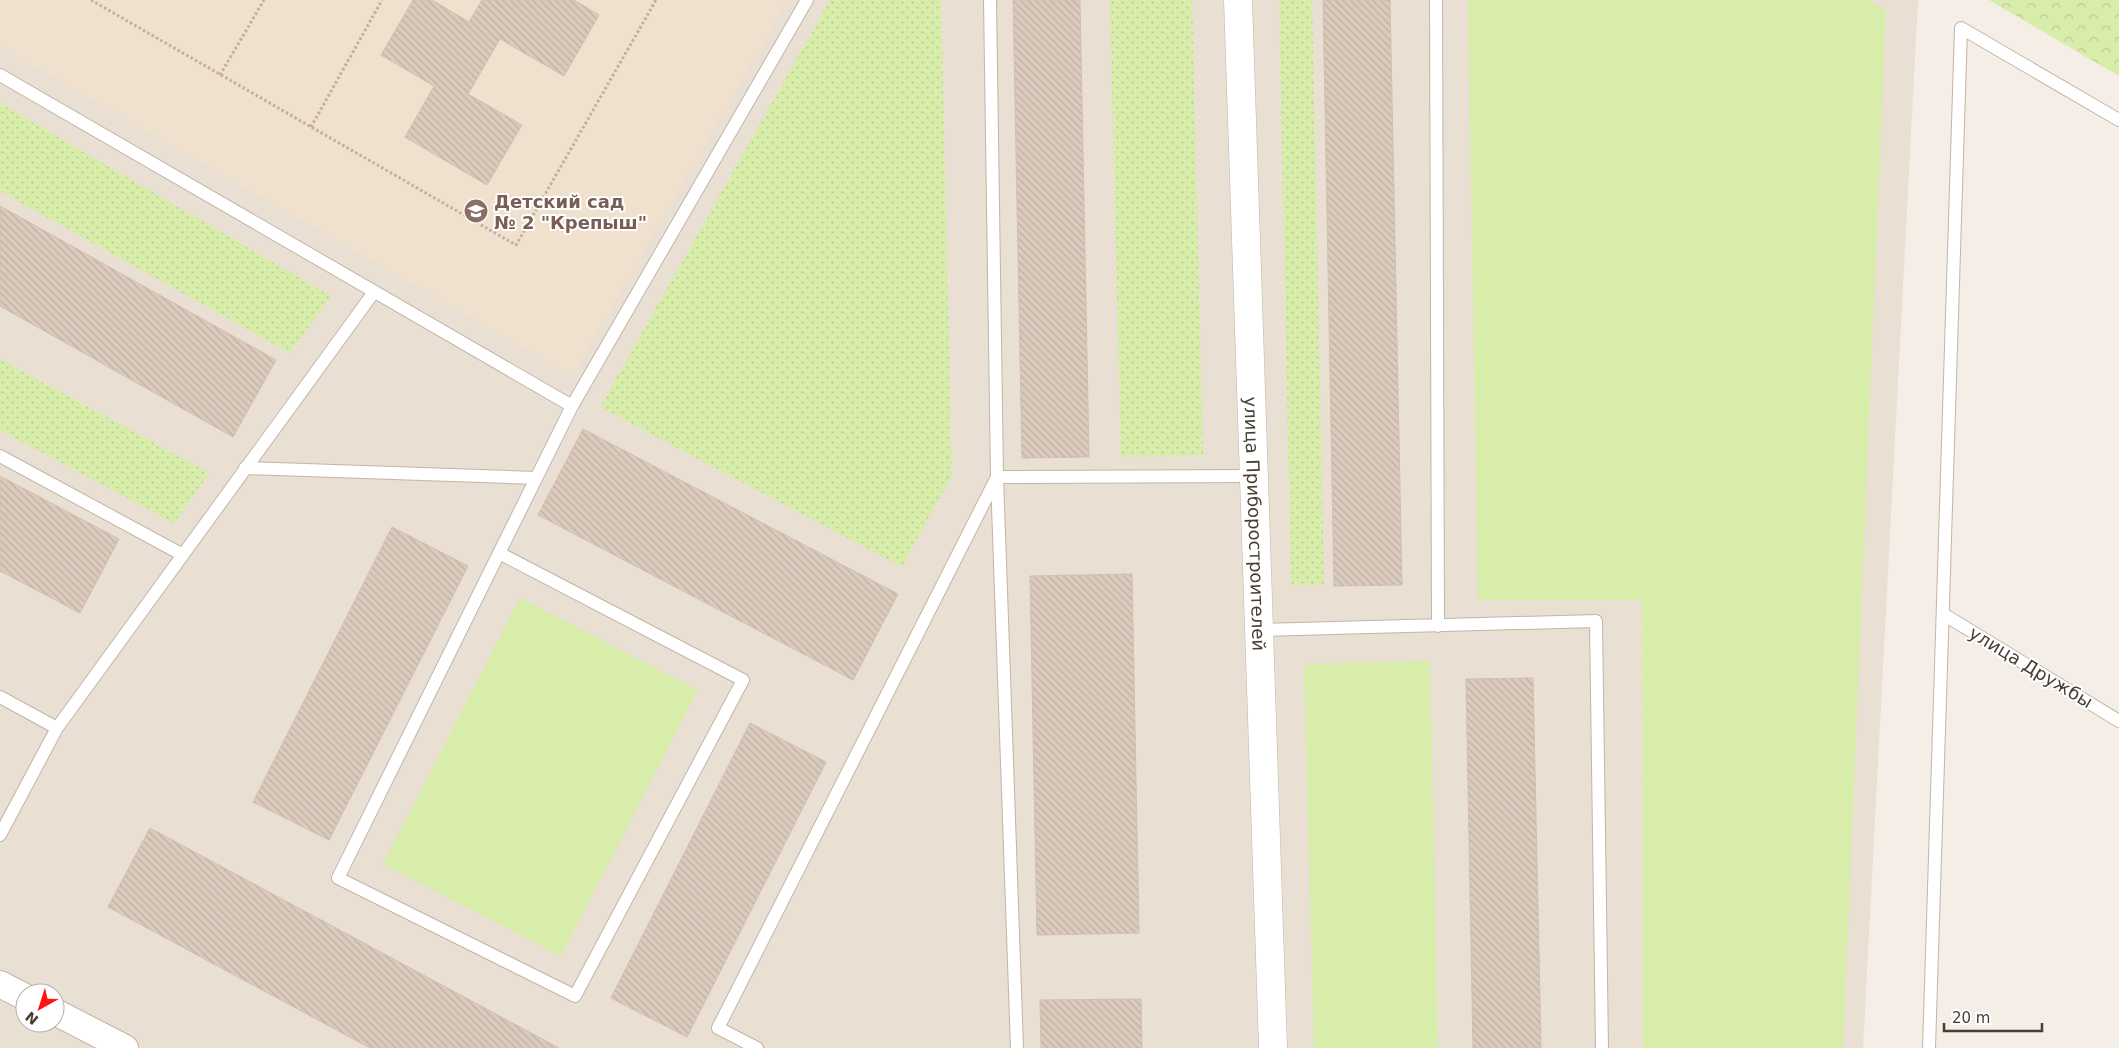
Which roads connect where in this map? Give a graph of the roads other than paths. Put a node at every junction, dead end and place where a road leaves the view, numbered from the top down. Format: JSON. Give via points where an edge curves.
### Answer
{"nodes":[{"id":1,"x":807,"y":0,"type":"edge"},
{"id":2,"x":990,"y":0,"type":"edge"},
{"id":3,"x":1238,"y":0,"type":"edge"},
{"id":4,"x":1436,"y":0,"type":"edge"},
{"id":5,"x":0,"y":75,"type":"edge"},
{"id":6,"x":2119,"y":120,"type":"edge"},
{"id":7,"x":374,"y":292,"type":"junction"},
{"id":8,"x":572,"y":406,"type":"junction"},
{"id":9,"x":0,"y":456,"type":"edge"},
{"id":10,"x":244,"y":468,"type":"junction"},
{"id":11,"x":1254,"y":476,"type":"junction"},
{"id":12,"x":997,"y":477,"type":"junction"},
{"id":13,"x":536,"y":478,"type":"junction"},
{"id":14,"x":499,"y":553,"type":"junction"},
{"id":15,"x":183,"y":555,"type":"junction"},
{"id":16,"x":1943,"y":614,"type":"junction"},
{"id":17,"x":1438,"y":626,"type":"junction"},
{"id":18,"x":1259,"y":630,"type":"junction"},
{"id":19,"x":0,"y":698,"type":"edge"},
{"id":20,"x":2119,"y":721,"type":"edge"},
{"id":21,"x":57,"y":728,"type":"junction"},
{"id":22,"x":0,"y":835,"type":"edge"},
{"id":23,"x":0,"y":984,"type":"edge"},
{"id":24,"x":15,"y":992,"type":"edge"},
{"id":25,"x":65,"y":1017,"type":"edge"},
{"id":26,"x":125,"y":1048,"type":"edge"},
{"id":27,"x":757,"y":1048,"type":"edge"},
{"id":28,"x":1017,"y":1048,"type":"edge"},
{"id":29,"x":1273,"y":1048,"type":"edge"},
{"id":30,"x":1602,"y":1048,"type":"edge"},
{"id":31,"x":1929,"y":1048,"type":"edge"}],
"edges":[{"from":1,"to":8,"type":"lane"},
{"from":2,"to":12,"type":"lane"},
{"from":3,"to":11,"type":"street","name":"улица Приборостроителей"},
{"from":4,"to":17,"type":"lane"},
{"from":5,"to":7,"type":"lane"},
{"from":6,"to":16,"type":"lane","via":[[1962,28]]},
{"from":7,"to":8,"type":"lane"},
{"from":7,"to":10,"type":"lane"},
{"from":8,"to":13,"type":"lane"},
{"from":9,"to":15,"type":"lane"},
{"from":10,"to":13,"type":"lane"},
{"from":10,"to":15,"type":"lane"},
{"from":11,"to":12,"type":"lane"},
{"from":11,"to":18,"type":"street","name":"улица Приборостроителей"},
{"from":12,"to":27,"type":"lane","via":[[718,1028]]},
{"from":12,"to":28,"type":"lane"},
{"from":13,"to":14,"type":"lane"},
{"from":14,"to":14,"type":"lane","via":[[338,878],[575,996],[742,680]]},
{"from":15,"to":21,"type":"lane"},
{"from":16,"to":20,"type":"lane","name":"улица Дружбы"},
{"from":16,"to":31,"type":"lane"},
{"from":17,"to":18,"type":"lane"},
{"from":17,"to":30,"type":"lane","via":[[1596,621]]},
{"from":18,"to":29,"type":"street","name":"улица Приборостроителей"},
{"from":19,"to":21,"type":"lane"},
{"from":21,"to":22,"type":"lane"},
{"from":23,"to":24,"type":"street"},
{"from":25,"to":26,"type":"street"}]}
